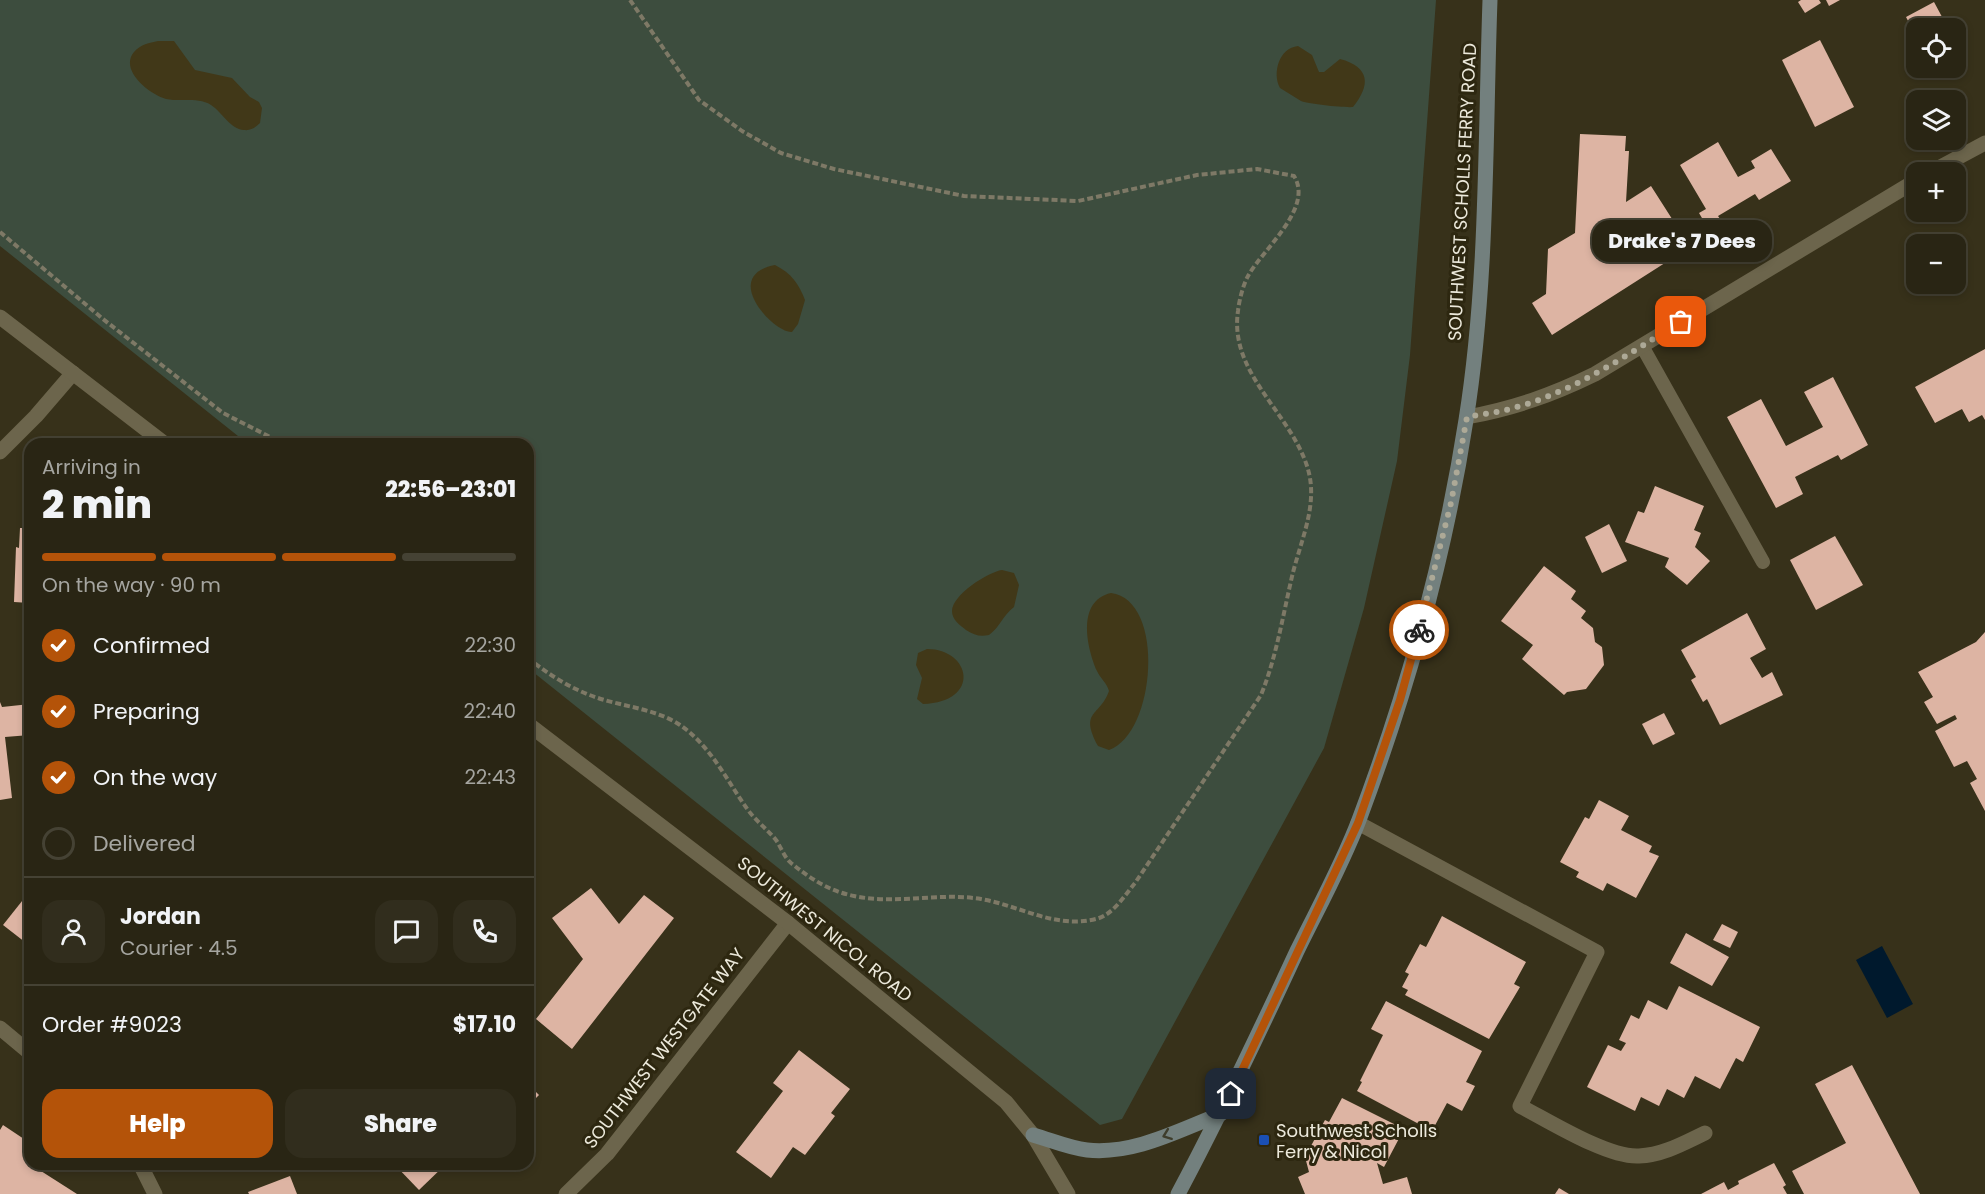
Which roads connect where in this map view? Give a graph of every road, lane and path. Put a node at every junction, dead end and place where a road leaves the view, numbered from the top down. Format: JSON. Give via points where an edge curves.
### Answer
{"nodes":[{"id":1,"x":630,"y":0,"type":"edge"},
{"id":2,"x":1490,"y":0,"type":"edge"},
{"id":3,"x":1985,"y":143,"type":"edge"},
{"id":4,"x":1950,"y":162,"type":"edge"},
{"id":5,"x":1906,"y":187,"type":"edge"},
{"id":6,"x":0,"y":232,"type":"edge"},
{"id":7,"x":0,"y":317,"type":"edge"},
{"id":8,"x":1642,"y":346,"type":"junction"},
{"id":9,"x":73,"y":373,"type":"junction"},
{"id":10,"x":1467,"y":417,"type":"junction"},
{"id":11,"x":157,"y":438,"type":"edge"},
{"id":12,"x":272,"y":438,"type":"edge"},
{"id":13,"x":0,"y":452,"type":"edge"},
{"id":14,"x":1763,"y":562,"type":"dead end"},
{"id":15,"x":534,"y":663,"type":"edge"},
{"id":16,"x":534,"y":729,"type":"edge"},
{"id":17,"x":1358,"y":823,"type":"junction"},
{"id":18,"x":788,"y":923,"type":"junction"},
{"id":19,"x":0,"y":1028,"type":"edge"},
{"id":20,"x":24,"y":1048,"type":"edge"},
{"id":21,"x":1221,"y":1114,"type":"junction"},
{"id":22,"x":1705,"y":1133,"type":"dead end"},
{"id":23,"x":1033,"y":1135,"type":"junction"},
{"id":24,"x":143,"y":1170,"type":"edge"},
{"id":25,"x":155,"y":1194,"type":"edge"},
{"id":26,"x":566,"y":1194,"type":"edge"},
{"id":27,"x":1068,"y":1194,"type":"edge"},
{"id":28,"x":1179,"y":1194,"type":"edge"}],
"edges":[{"from":1,"to":15,"type":"path","via":[[699,100],[781,153],[834,169],[964,196],[1078,201],[1197,175],[1257,169],[1294,176],[1301,186],[1300,198],[1247,278],[1238,311],[1238,343],[1250,373],[1297,443],[1307,467],[1312,499],[1273,663],[1261,695],[1136,882],[1118,905],[1099,918],[1057,922],[981,899],[882,899],[856,897],[826,888],[788,861],[714,759],[680,725],[630,705],[599,699],[571,687]]},
{"from":2,"to":10,"type":"main road","name":"SOUTHWEST SCHOLLS FERRY ROAD","via":[[1480,278]]},
{"from":3,"to":4,"type":"street"},
{"from":5,"to":8,"type":"street"},
{"from":6,"to":12,"type":"path","via":[[223,413]]},
{"from":7,"to":9,"type":"street"},
{"from":8,"to":10,"type":"street","via":[[1555,394],[1516,408]]},
{"from":8,"to":14,"type":"lane"},
{"from":9,"to":11,"type":"street"},
{"from":9,"to":13,"type":"street"},
{"from":10,"to":17,"type":"main road","name":"SOUTHWEST SCHOLLS FERRY ROAD","via":[[1431,589],[1400,700]]},
{"from":16,"to":18,"type":"street","name":"SOUTHWEST NICOL ROAD"},
{"from":17,"to":21,"type":"main road","name":"SOUTHWEST SCHOLLS FERRY ROAD"},
{"from":17,"to":22,"type":"street","via":[[1597,952],[1520,1106],[1617,1154],[1662,1152]]},
{"from":18,"to":23,"type":"street","name":"SOUTHWEST NICOL ROAD","via":[[1006,1102]]},
{"from":18,"to":26,"type":"street","name":"SOUTHWEST WESTGATE WAY","via":[[607,1154]]},
{"from":19,"to":20,"type":"street"},
{"from":21,"to":23,"type":"main road","one_way":true,"via":[[1117,1150],[1085,1150]]},
{"from":21,"to":28,"type":"main road","name":"SOUTHWEST SCHOLLS FERRY ROAD"},
{"from":23,"to":27,"type":"street","name":"SOUTHWEST NICOL ROAD"},
{"from":24,"to":25,"type":"street"}]}
